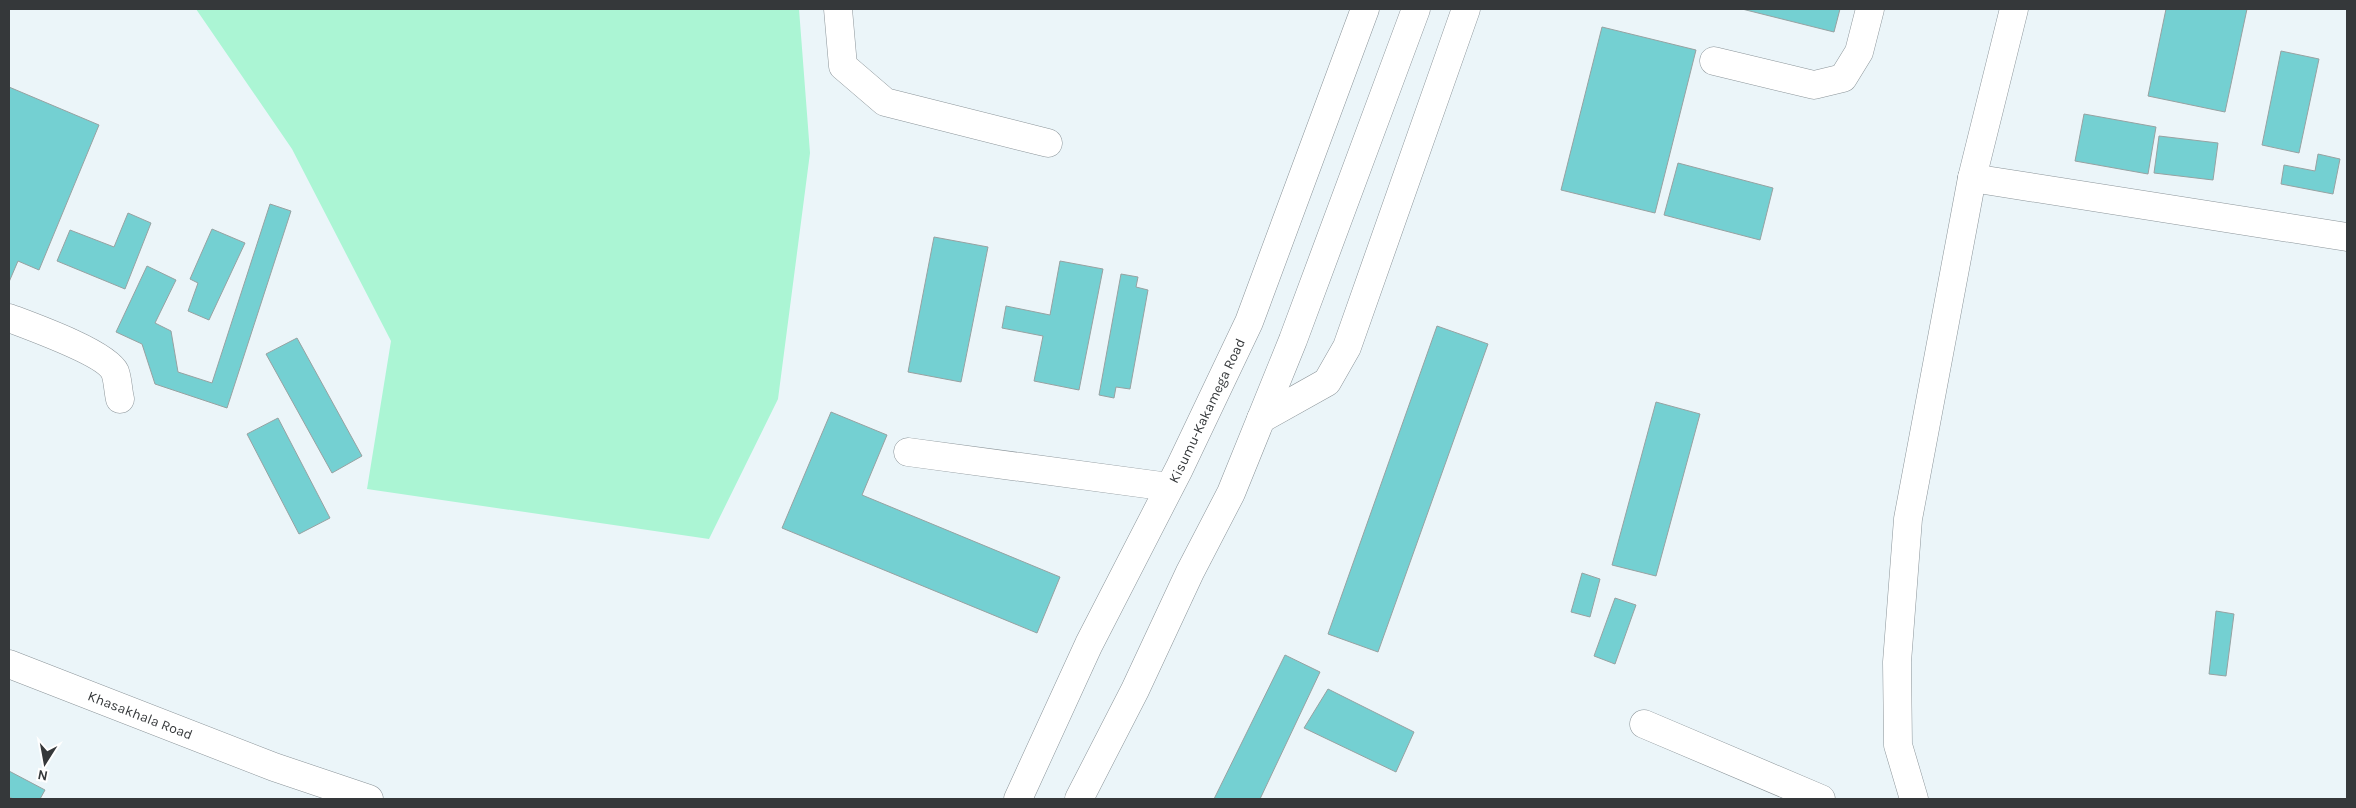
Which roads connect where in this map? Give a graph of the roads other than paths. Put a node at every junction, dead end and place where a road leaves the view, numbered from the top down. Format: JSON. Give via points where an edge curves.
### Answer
{"nodes":[{"id":1,"x":838,"y":9,"type":"edge"},
{"id":2,"x":1365,"y":9,"type":"edge"},
{"id":3,"x":1416,"y":9,"type":"edge"},
{"id":4,"x":1466,"y":9,"type":"edge"},
{"id":5,"x":1870,"y":9,"type":"edge"},
{"id":6,"x":2014,"y":9,"type":"edge"},
{"id":7,"x":1714,"y":61,"type":"dead end"},
{"id":8,"x":1048,"y":143,"type":"dead end"},
{"id":9,"x":1972,"y":178,"type":"junction"},
{"id":10,"x":2347,"y":237,"type":"edge"},
{"id":11,"x":9,"y":318,"type":"edge"},
{"id":12,"x":120,"y":399,"type":"dead end"},
{"id":13,"x":1261,"y":419,"type":"junction"},
{"id":14,"x":908,"y":452,"type":"dead end"},
{"id":15,"x":1169,"y":487,"type":"junction"},
{"id":16,"x":9,"y":664,"type":"edge"},
{"id":17,"x":1644,"y":724,"type":"dead end"},
{"id":18,"x":274,"y":767,"type":"junction"},
{"id":19,"x":340,"y":799,"type":"edge"},
{"id":20,"x":368,"y":799,"type":"edge"},
{"id":21,"x":1018,"y":799,"type":"edge"},
{"id":22,"x":1080,"y":799,"type":"edge"},
{"id":23,"x":1821,"y":799,"type":"edge"},
{"id":24,"x":1914,"y":799,"type":"edge"}],
"edges":[{"from":1,"to":8,"type":"main road","via":[[843,66],[885,102]]},
{"from":2,"to":15,"type":"main road","name":"Kisumu-Kakamega Road","via":[[1249,322]]},
{"from":3,"to":13,"type":"main road"},
{"from":4,"to":13,"type":"main road","via":[[1347,347],[1327,382]]},
{"from":5,"to":7,"type":"main road","via":[[1859,52],[1843,78],[1814,85]]},
{"from":6,"to":9,"type":"main road"},
{"from":9,"to":10,"type":"main road"},
{"from":9,"to":24,"type":"main road","via":[[1908,519],[1897,662],[1898,745]]},
{"from":11,"to":12,"type":"main road","via":[[75,345],[108,364],[115,372]]},
{"from":13,"to":22,"type":"main road","via":[[1231,493]]},
{"from":14,"to":15,"type":"main road"},
{"from":15,"to":21,"type":"main road","name":"Kisumu-Kakamega Road","via":[[1089,644]]},
{"from":16,"to":18,"type":"main road","name":"Khasakhala Road"},
{"from":17,"to":23,"type":"main road"},
{"from":18,"to":19,"type":"main road"},
{"from":18,"to":20,"type":"main road"}]}
